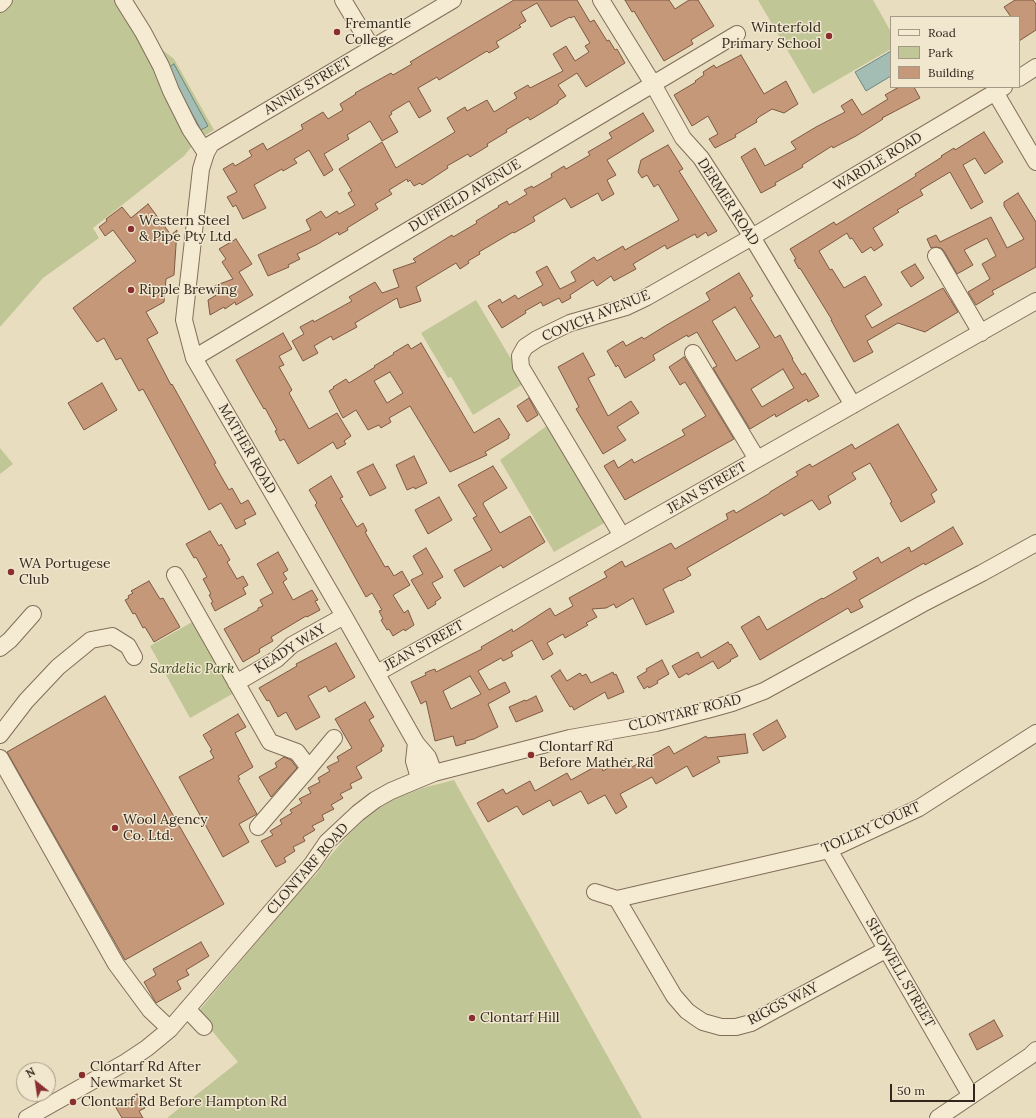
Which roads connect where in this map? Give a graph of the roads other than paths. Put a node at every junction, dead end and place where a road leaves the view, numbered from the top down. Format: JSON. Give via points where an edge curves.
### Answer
{"nodes":[{"id":1,"x":4,"y":0,"type":"edge"},
{"id":2,"x":123,"y":0,"type":"edge"},
{"id":3,"x":343,"y":0,"type":"edge"},
{"id":4,"x":453,"y":0,"type":"edge"},
{"id":5,"x":601,"y":0,"type":"edge"},
{"id":6,"x":0,"y":4,"type":"edge"},
{"id":7,"x":737,"y":34,"type":"dead end"},
{"id":8,"x":372,"y":48,"type":"junction"},
{"id":9,"x":1036,"y":68,"type":"edge"},
{"id":10,"x":1020,"y":77,"type":"edge"},
{"id":11,"x":653,"y":84,"type":"junction"},
{"id":12,"x":999,"y":90,"type":"edge"},
{"id":13,"x":225,"y":136,"type":"joint"},
{"id":14,"x":206,"y":153,"type":"junction"},
{"id":15,"x":1036,"y":162,"type":"edge"},
{"id":16,"x":752,"y":237,"type":"junction"},
{"id":17,"x":936,"y":256,"type":"dead end"},
{"id":18,"x":1036,"y":301,"type":"edge"},
{"id":19,"x":980,"y":333,"type":"junction"},
{"id":20,"x":693,"y":353,"type":"dead end"},
{"id":21,"x":194,"y":358,"type":"junction"},
{"id":22,"x":853,"y":405,"type":"junction"},
{"id":23,"x":757,"y":459,"type":"junction"},
{"id":24,"x":622,"y":536,"type":"junction"},
{"id":25,"x":1036,"y":543,"type":"edge"},
{"id":26,"x":175,"y":575,"type":"dead end"},
{"id":27,"x":33,"y":614,"type":"dead end"},
{"id":28,"x":344,"y":616,"type":"junction"},
{"id":29,"x":0,"y":648,"type":"edge"},
{"id":30,"x":134,"y":657,"type":"dead end"},
{"id":31,"x":377,"y":673,"type":"junction"},
{"id":32,"x":236,"y":683,"type":"junction"},
{"id":33,"x":1036,"y":733,"type":"edge"},
{"id":34,"x":0,"y":736,"type":"edge"},
{"id":35,"x":334,"y":738,"type":"dead end"},
{"id":36,"x":0,"y":758,"type":"edge"},
{"id":37,"x":309,"y":768,"type":"junction"},
{"id":38,"x":426,"y":776,"type":"junction"},
{"id":39,"x":258,"y":827,"type":"dead end"},
{"id":40,"x":829,"y":850,"type":"junction"},
{"id":41,"x":595,"y":892,"type":"dead end"},
{"id":42,"x":617,"y":899,"type":"junction"},
{"id":43,"x":887,"y":949,"type":"junction"},
{"id":44,"x":187,"y":1009,"type":"junction"},
{"id":45,"x":204,"y":1027,"type":"dead end"},
{"id":46,"x":170,"y":1029,"type":"junction"},
{"id":47,"x":1036,"y":1050,"type":"edge"},
{"id":48,"x":970,"y":1096,"type":"junction"},
{"id":49,"x":36,"y":1116,"type":"edge"},
{"id":50,"x":938,"y":1118,"type":"edge"}],
"edges":[{"from":1,"to":6,"type":"street"},
{"from":2,"to":14,"type":"street","via":[[161,66],[170,91],[190,129]]},
{"from":3,"to":8,"type":"street"},
{"from":4,"to":8,"type":"street","name":"ANNIE STREET"},
{"from":5,"to":11,"type":"street","name":"DERMER ROAD"},
{"from":7,"to":11,"type":"street","name":"DUFFIELD AVENUE"},
{"from":8,"to":13,"type":"street","name":"ANNIE STREET"},
{"from":9,"to":10,"type":"street"},
{"from":11,"to":16,"type":"street","name":"DERMER ROAD","via":[[683,138],[701,158]]},
{"from":11,"to":21,"type":"street","name":"DUFFIELD AVENUE"},
{"from":12,"to":15,"type":"street"},
{"from":12,"to":16,"type":"street","name":"WARDLE ROAD"},
{"from":13,"to":14,"type":"street","name":"MATHER ROAD","via":[[211,144]]},
{"from":14,"to":21,"type":"street","name":"MATHER ROAD","via":[[201,168],[184,320]]},
{"from":16,"to":22,"type":"street","name":"DERMER ROAD"},
{"from":16,"to":24,"type":"street","name":"COVICH AVENUE","via":[[626,307],[570,323],[537,339],[525,347],[520,356],[521,367]]},
{"from":17,"to":19,"type":"street"},
{"from":18,"to":19,"type":"street","name":"JEAN STREET"},
{"from":19,"to":22,"type":"street","name":"JEAN STREET"},
{"from":20,"to":23,"type":"street"},
{"from":21,"to":28,"type":"street","name":"MATHER ROAD"},
{"from":22,"to":23,"type":"street","name":"JEAN STREET"},
{"from":23,"to":24,"type":"street","name":"JEAN STREET"},
{"from":24,"to":31,"type":"street","name":"JEAN STREET"},
{"from":25,"to":38,"type":"street","name":"CLONTARF ROAD","via":[[764,691],[732,704],[656,723],[570,738]]},
{"from":26,"to":32,"type":"street"},
{"from":27,"to":29,"type":"street"},
{"from":28,"to":31,"type":"street","name":"MATHER ROAD"},
{"from":28,"to":32,"type":"street","name":"KEADY WAY","via":[[292,645],[276,659]]},
{"from":30,"to":34,"type":"street","via":[[128,646],[112,636],[91,640],[58,667],[26,701]]},
{"from":31,"to":38,"type":"street","name":"MATHER ROAD","via":[[416,743],[428,757]]},
{"from":32,"to":37,"type":"street","via":[[270,742],[297,752]]},
{"from":33,"to":40,"type":"street","name":"TOLLEY COURT","via":[[919,808]]},
{"from":35,"to":37,"type":"street"},
{"from":36,"to":46,"type":"street","via":[[116,964],[150,1010]]},
{"from":37,"to":39,"type":"street"},
{"from":38,"to":44,"type":"street","name":"CLONTARF ROAD","via":[[375,800],[327,842],[312,864]]},
{"from":40,"to":42,"type":"street","name":"TOLLEY COURT"},
{"from":40,"to":43,"type":"street","name":"SHOWELL STREET"},
{"from":41,"to":42,"type":"street"},
{"from":42,"to":43,"type":"street","name":"RIGGS WAY","via":[[674,996],[687,1011],[703,1022],[721,1027],[751,1023]]},
{"from":43,"to":48,"type":"street","name":"SHOWELL STREET"},
{"from":44,"to":45,"type":"street"},
{"from":44,"to":46,"type":"street","name":"CLONTARF ROAD"},
{"from":46,"to":49,"type":"street","name":"CLONTARF ROAD","via":[[126,1062]]},
{"from":47,"to":48,"type":"street"},
{"from":48,"to":50,"type":"street"}]}
